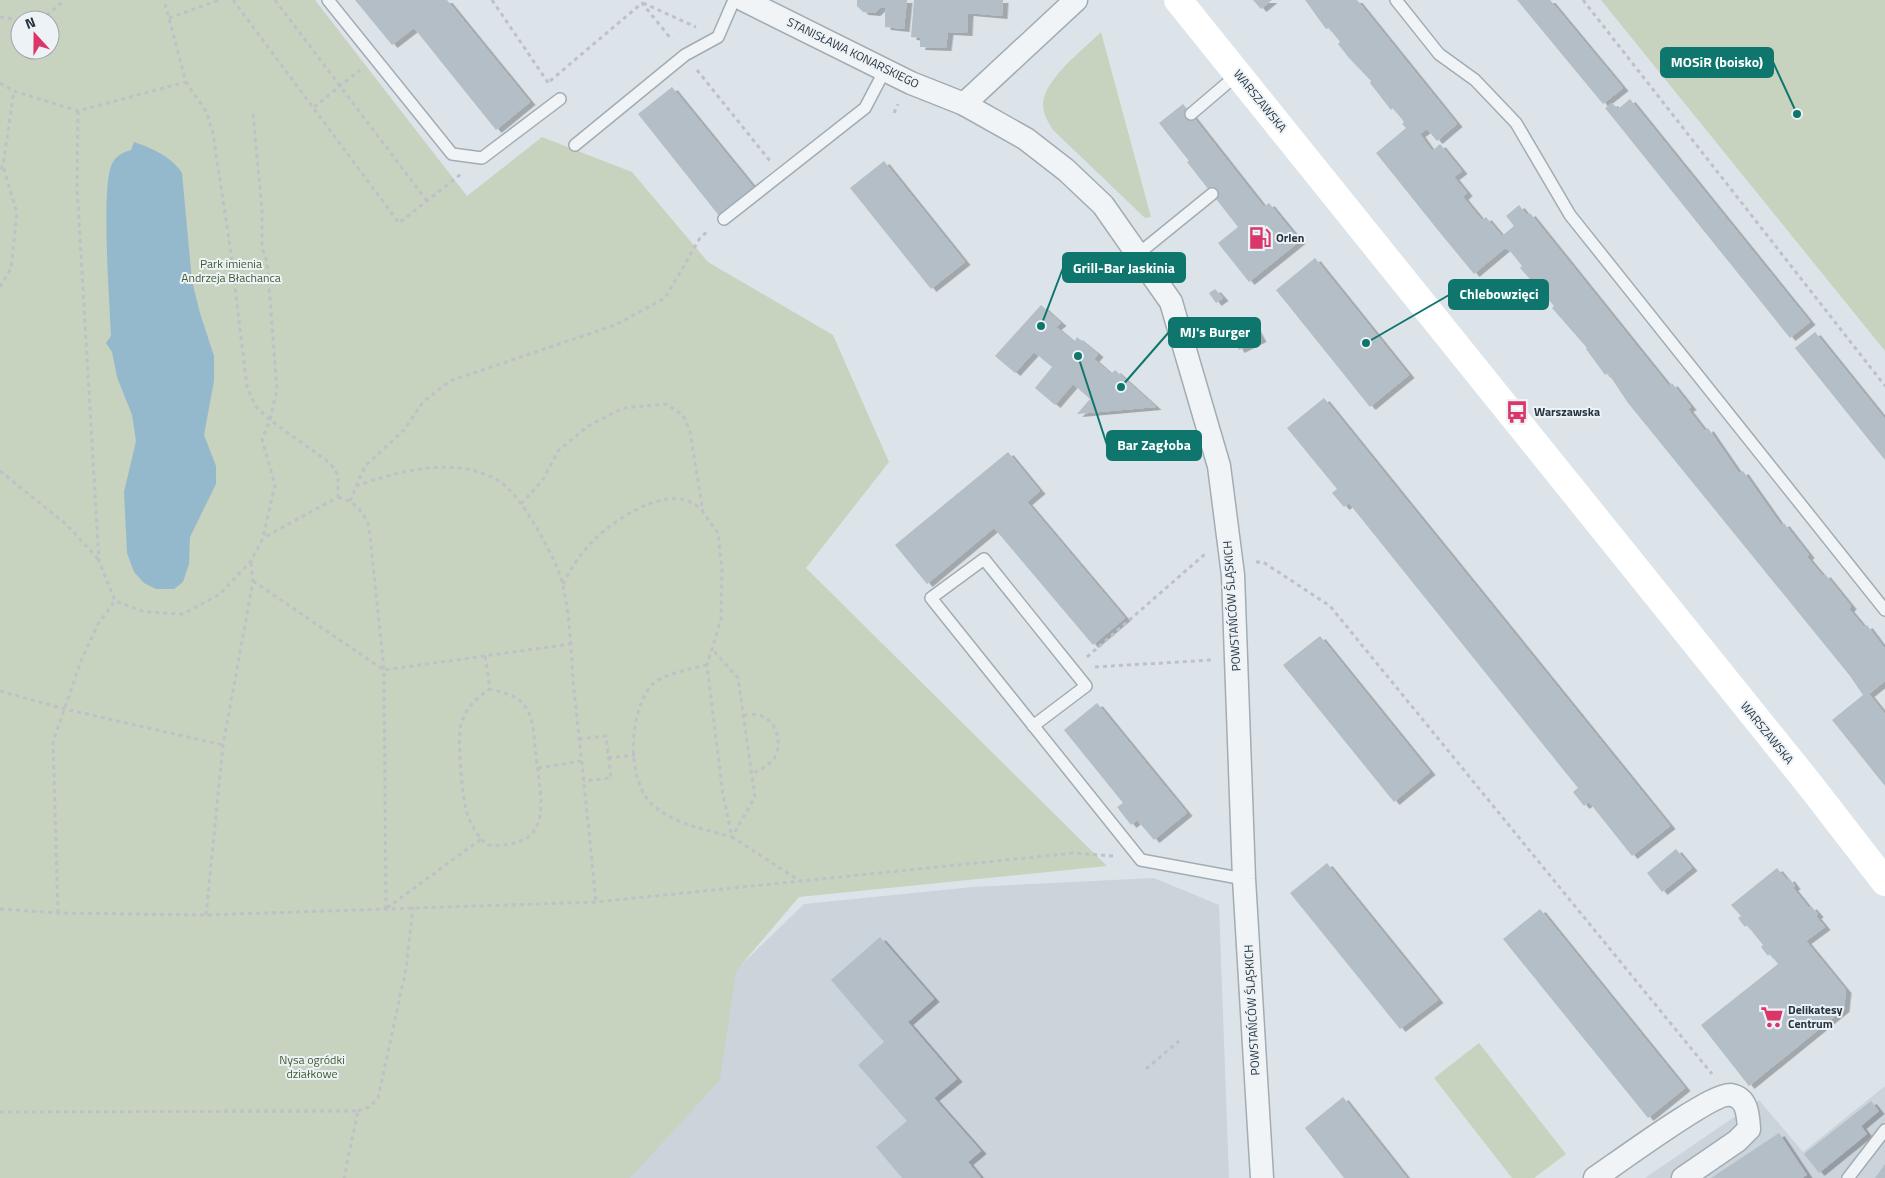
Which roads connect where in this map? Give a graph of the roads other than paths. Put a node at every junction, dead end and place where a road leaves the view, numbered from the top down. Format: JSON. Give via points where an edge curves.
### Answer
{"nodes":[{"id":1,"x":328,"y":0,"type":"edge"},
{"id":2,"x":734,"y":0,"type":"edge"},
{"id":3,"x":744,"y":0,"type":"edge"},
{"id":4,"x":1076,"y":0,"type":"edge"},
{"id":5,"x":1178,"y":0,"type":"edge"},
{"id":6,"x":1396,"y":0,"type":"edge"},
{"id":7,"x":885,"y":70,"type":"junction"},
{"id":8,"x":1238,"y":74,"type":"junction"},
{"id":9,"x":560,"y":99,"type":"road end"},
{"id":10,"x":964,"y":104,"type":"junction"},
{"id":11,"x":1191,"y":114,"type":"dead end"},
{"id":12,"x":575,"y":145,"type":"dead end"},
{"id":13,"x":1212,"y":194,"type":"dead end"},
{"id":14,"x":724,"y":219,"type":"road end"},
{"id":15,"x":1138,"y":254,"type":"junction"},
{"id":16,"x":1885,"y":610,"type":"edge"},
{"id":17,"x":1033,"y":726,"type":"junction"},
{"id":18,"x":1244,"y":879,"type":"junction"},
{"id":19,"x":1885,"y":882,"type":"edge"},
{"id":20,"x":1885,"y":1130,"type":"edge"},
{"id":21,"x":1262,"y":1178,"type":"edge"},
{"id":22,"x":1595,"y":1178,"type":"edge"},
{"id":23,"x":1683,"y":1178,"type":"edge"},
{"id":24,"x":1848,"y":1178,"type":"edge"}],
"edges":[{"from":1,"to":9,"type":"lane","via":[[452,154],[482,158]]},
{"from":2,"to":12,"type":"lane","via":[[718,37],[685,55]]},
{"from":3,"to":7,"type":"street","name":"STANISŁAWA KONARSKIEGO"},
{"from":4,"to":10,"type":"street"},
{"from":5,"to":8,"type":"main road","name":"WARSZAWSKA"},
{"from":6,"to":16,"type":"lane","via":[[1440,54],[1475,80],[1516,123],[1570,215]]},
{"from":7,"to":10,"type":"street","name":"STANISŁAWA KONARSKIEGO"},
{"from":7,"to":14,"type":"lane","via":[[866,108]]},
{"from":8,"to":11,"type":"lane"},
{"from":8,"to":19,"type":"main road","name":"WARSZAWSKA"},
{"from":10,"to":15,"type":"street","name":"POWSTAŃCÓW ŚLĄSKICH","via":[[1026,139],[1066,170],[1103,205]]},
{"from":13,"to":15,"type":"lane"},
{"from":15,"to":18,"type":"street","name":"POWSTAŃCÓW ŚLĄSKICH","via":[[1172,302],[1219,466],[1233,576]]},
{"from":17,"to":17,"type":"lane","via":[[931,598],[984,559],[1086,686]]},
{"from":17,"to":18,"type":"lane","via":[[1141,860]]},
{"from":18,"to":21,"type":"street","name":"POWSTAŃCÓW ŚLĄSKICH"},
{"from":20,"to":24,"type":"lane"},
{"from":22,"to":23,"type":"street","via":[[1707,1103],[1729,1095],[1737,1097],[1748,1112],[1748,1129],[1737,1141]]}]}
